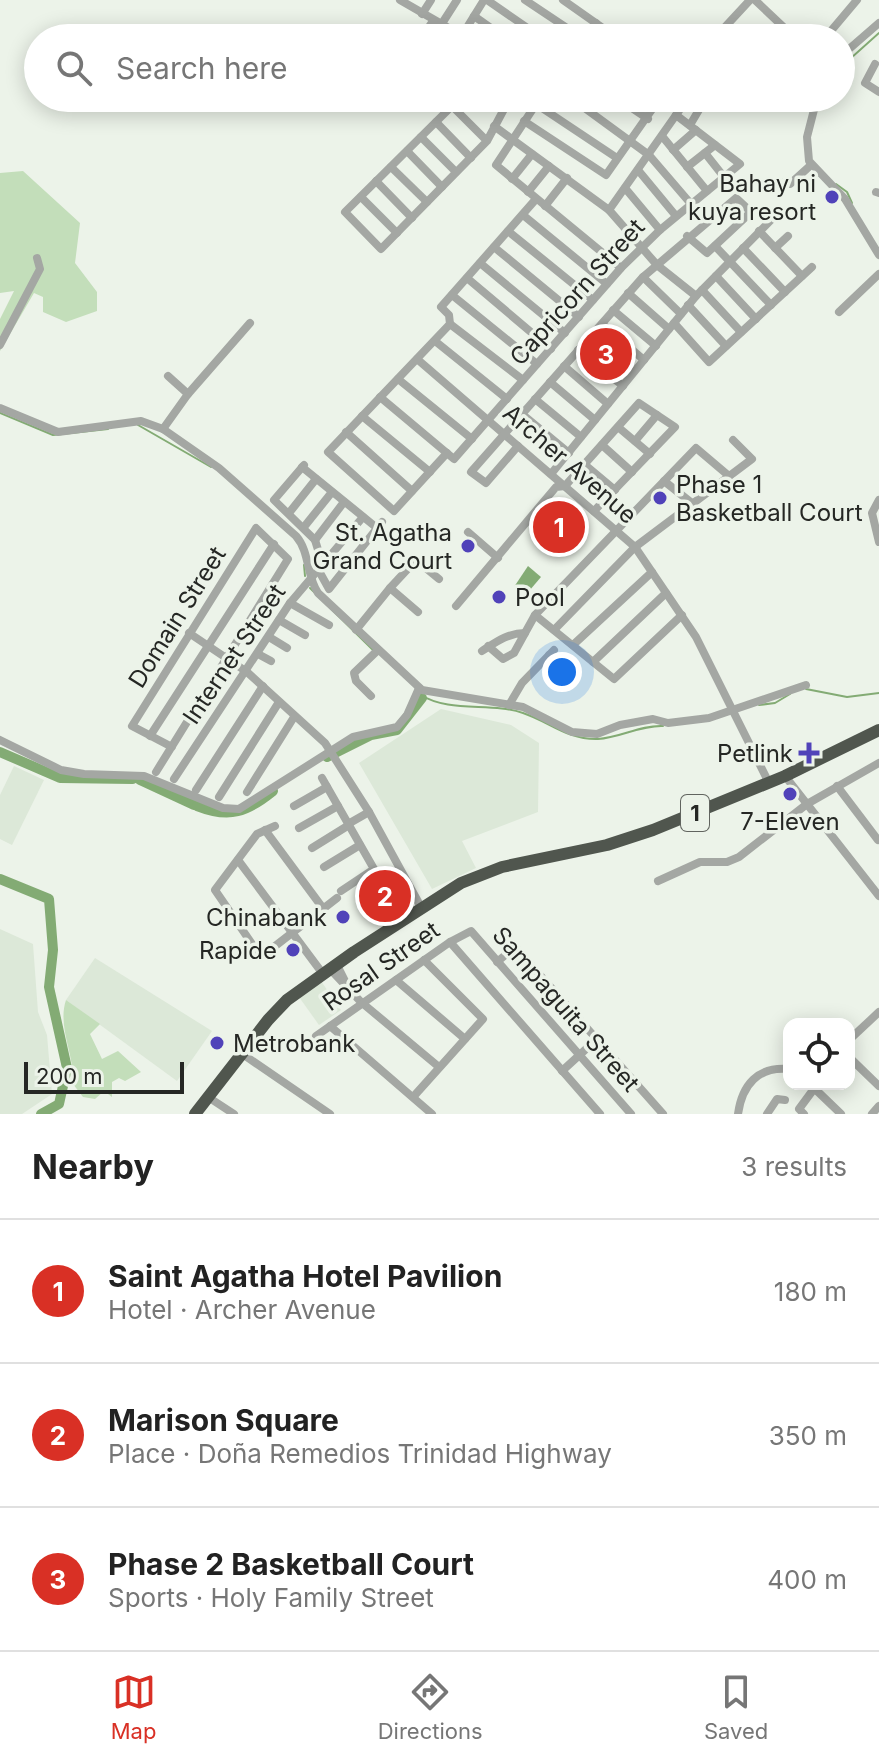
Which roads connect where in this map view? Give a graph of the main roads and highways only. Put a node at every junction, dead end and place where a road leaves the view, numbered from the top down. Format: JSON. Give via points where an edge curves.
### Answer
{"nodes":[{"id":1,"x":879,"y":730,"type":"edge"},
{"id":2,"x":195,"y":1114,"type":"edge"}],
"edges":[{"from":1,"to":2,"type":"highway","number":"1","via":[[769,783],[619,841],[502,867],[461,883],[287,1000]]}]}
